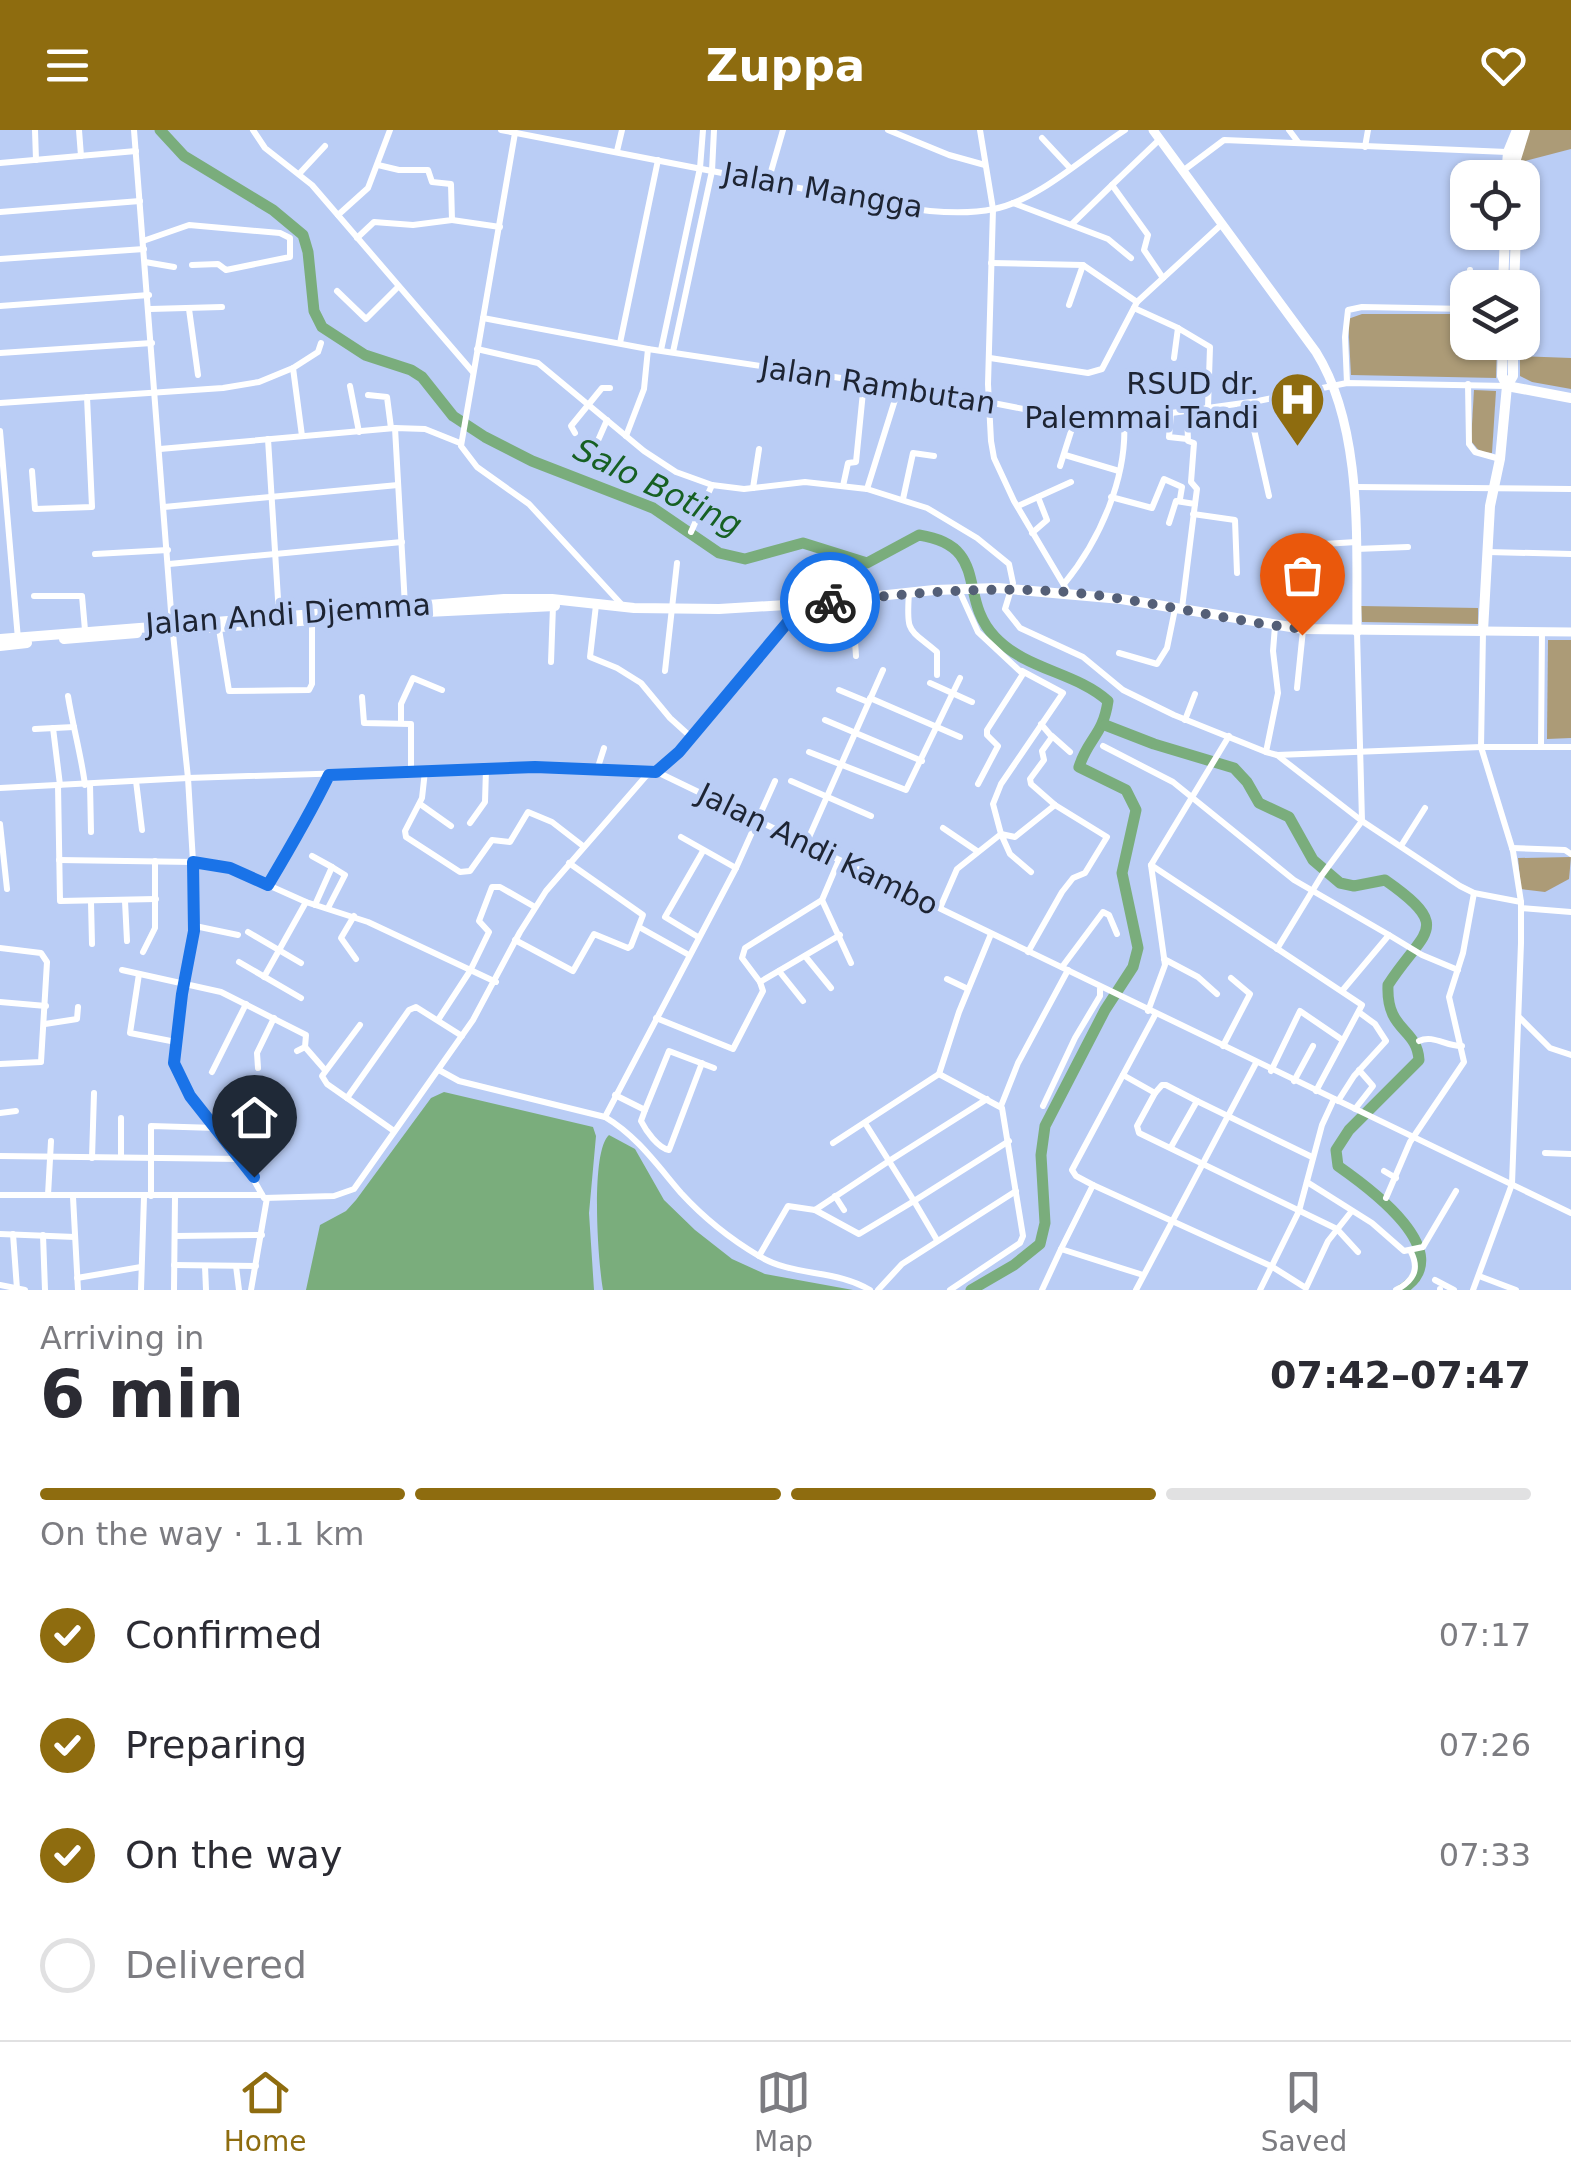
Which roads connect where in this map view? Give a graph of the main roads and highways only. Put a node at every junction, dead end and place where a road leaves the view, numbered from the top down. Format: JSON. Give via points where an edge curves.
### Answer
{"nodes":[{"id":1,"x":1517,"y":130,"type":"edge"},
{"id":2,"x":1525,"y":130,"type":"edge"},
{"id":3,"x":1157,"y":135,"type":"edge"},
{"id":4,"x":1507,"y":160,"type":"edge"},
{"id":5,"x":1516,"y":160,"type":"edge"},
{"id":6,"x":1502,"y":360,"type":"edge"},
{"id":7,"x":1512,"y":360,"type":"edge"},
{"id":8,"x":1506,"y":386,"type":"junction"},
{"id":9,"x":1571,"y":398,"type":"edge"},
{"id":10,"x":523,"y":602,"type":"junction"},
{"id":11,"x":576,"y":604,"type":"junction"},
{"id":12,"x":406,"y":609,"type":"junction"},
{"id":13,"x":172,"y":627,"type":"junction"},
{"id":14,"x":1483,"y":631,"type":"junction"},
{"id":15,"x":1358,"y":632,"type":"junction"},
{"id":16,"x":1571,"y":632,"type":"edge"},
{"id":17,"x":18,"y":641,"type":"junction"},
{"id":18,"x":0,"y":643,"type":"edge"}],
"edges":[{"from":1,"to":4,"type":"highway"},
{"from":2,"to":5,"type":"highway"},
{"from":3,"to":15,"type":"main road","via":[[1334,385],[1354,487]]},
{"from":6,"to":8,"type":"highway"},
{"from":7,"to":8,"type":"highway"},
{"from":8,"to":9,"type":"highway"},
{"from":8,"to":14,"type":"highway"},
{"from":10,"to":11,"type":"highway","name":"Jalan Andi Djemma"},
{"from":10,"to":11,"type":"highway","name":"Jalan Andi Djemma"},
{"from":10,"to":12,"type":"highway","name":"Jalan Andi Djemma"},
{"from":11,"to":15,"type":"highway","name":"Jalan Andi Djemma","via":[[803,604],[961,588],[1066,588],[1275,626]]},
{"from":12,"to":13,"type":"highway","name":"Jalan Andi Djemma"},
{"from":12,"to":13,"type":"highway","name":"Jalan Andi Djemma","via":[[219,629]]},
{"from":13,"to":17,"type":"highway","name":"Jalan Andi Djemma"},
{"from":13,"to":17,"type":"highway","name":"Jalan Andi Djemma"},
{"from":14,"to":15,"type":"highway"},
{"from":14,"to":16,"type":"main road"},
{"from":17,"to":18,"type":"highway","name":"Jalan Andi Djemma"}]}
